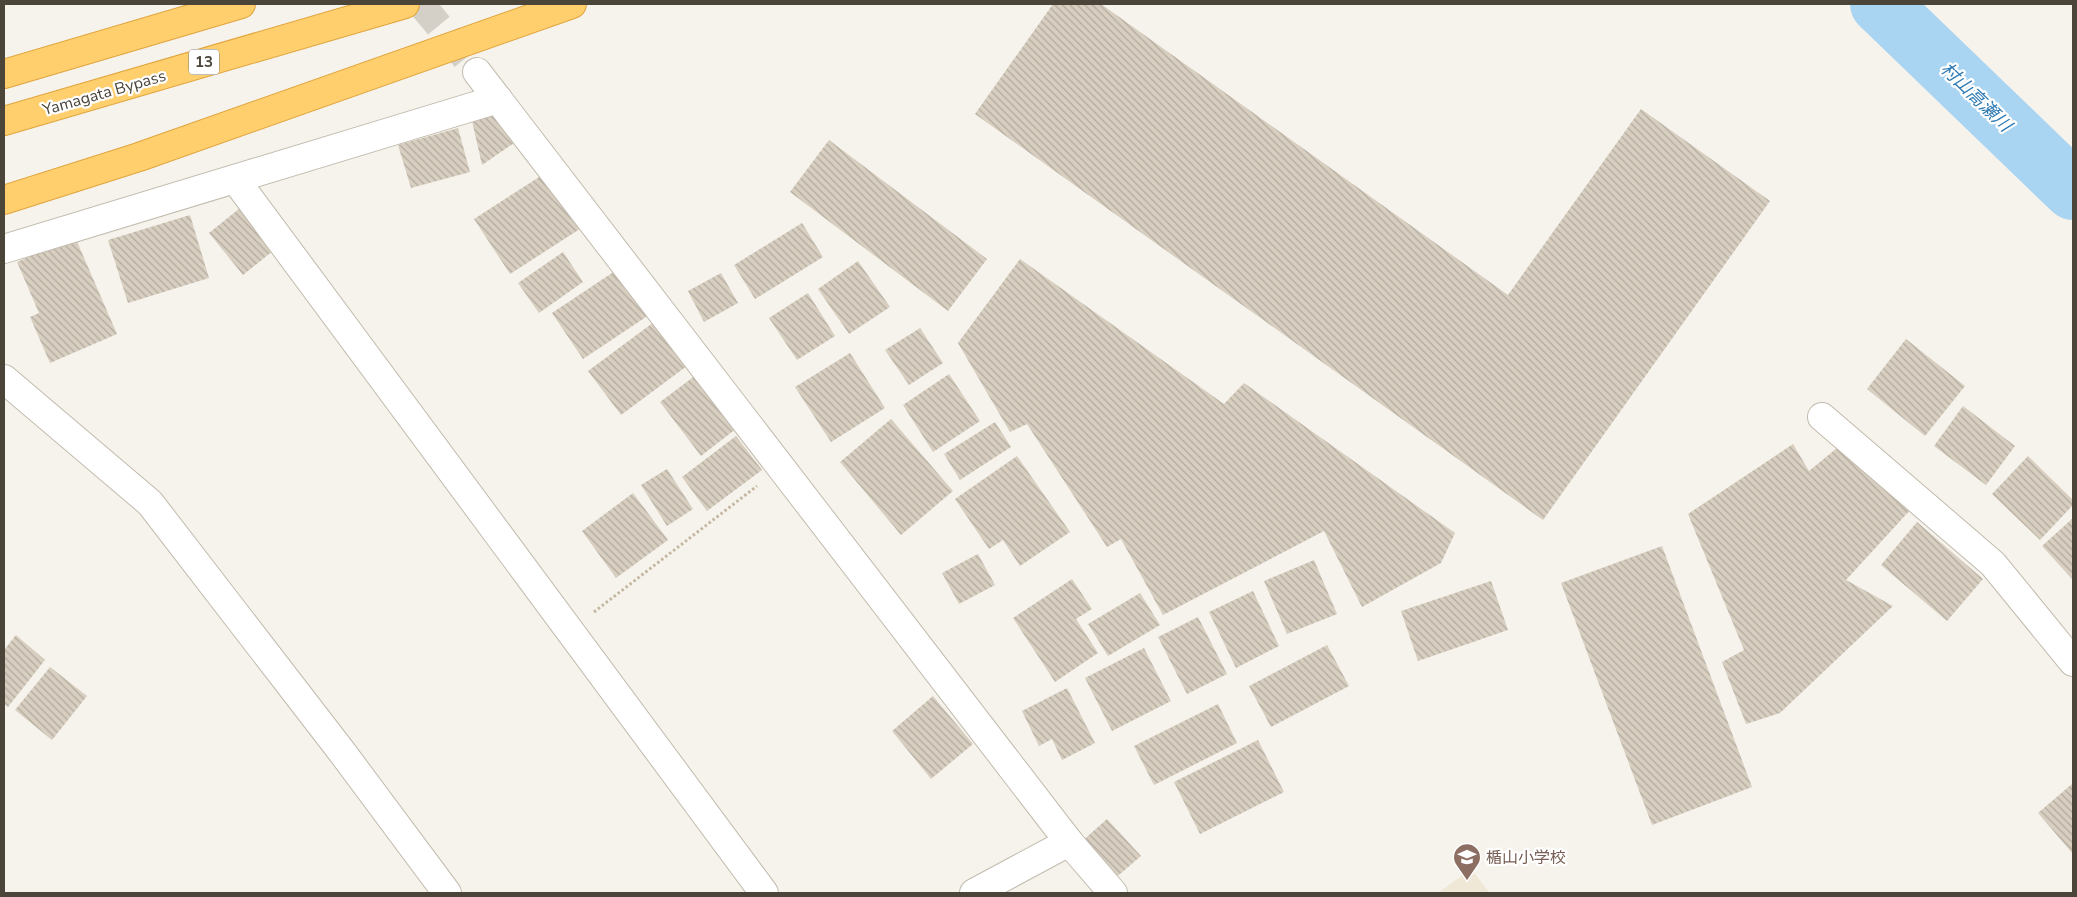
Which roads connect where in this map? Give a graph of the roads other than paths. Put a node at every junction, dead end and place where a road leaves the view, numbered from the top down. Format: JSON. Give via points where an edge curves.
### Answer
{"nodes":[{"id":1,"x":241,"y":4,"type":"edge"},
{"id":2,"x":405,"y":4,"type":"edge"},
{"id":3,"x":572,"y":4,"type":"edge"},
{"id":4,"x":477,"y":72,"type":"tunnel mouth"},
{"id":5,"x":4,"y":74,"type":"edge"},
{"id":6,"x":498,"y":99,"type":"junction"},
{"id":7,"x":4,"y":121,"type":"edge"},
{"id":8,"x":235,"y":179,"type":"junction"},
{"id":9,"x":4,"y":200,"type":"edge"},
{"id":10,"x":4,"y":249,"type":"edge"},
{"id":11,"x":4,"y":379,"type":"edge"},
{"id":12,"x":1822,"y":417,"type":"dead end"},
{"id":13,"x":2073,"y":662,"type":"edge"},
{"id":14,"x":1069,"y":842,"type":"junction"},
{"id":15,"x":447,"y":893,"type":"edge"},
{"id":16,"x":764,"y":893,"type":"edge"},
{"id":17,"x":974,"y":893,"type":"edge"},
{"id":18,"x":1113,"y":893,"type":"edge"}],
"edges":[{"from":1,"to":5,"type":"highway"},
{"from":2,"to":7,"type":"highway","name":"Yamagata Bypass","number":"13"},
{"from":3,"to":9,"type":"highway","via":[[139,157]]},
{"from":4,"to":6,"type":"lane"},
{"from":6,"to":8,"type":"lane"},
{"from":6,"to":14,"type":"lane"},
{"from":8,"to":10,"type":"lane"},
{"from":8,"to":16,"type":"lane"},
{"from":11,"to":15,"type":"lane","via":[[150,504]]},
{"from":12,"to":13,"type":"lane","via":[[1992,564]]},
{"from":14,"to":17,"type":"lane"},
{"from":14,"to":18,"type":"lane"}]}
